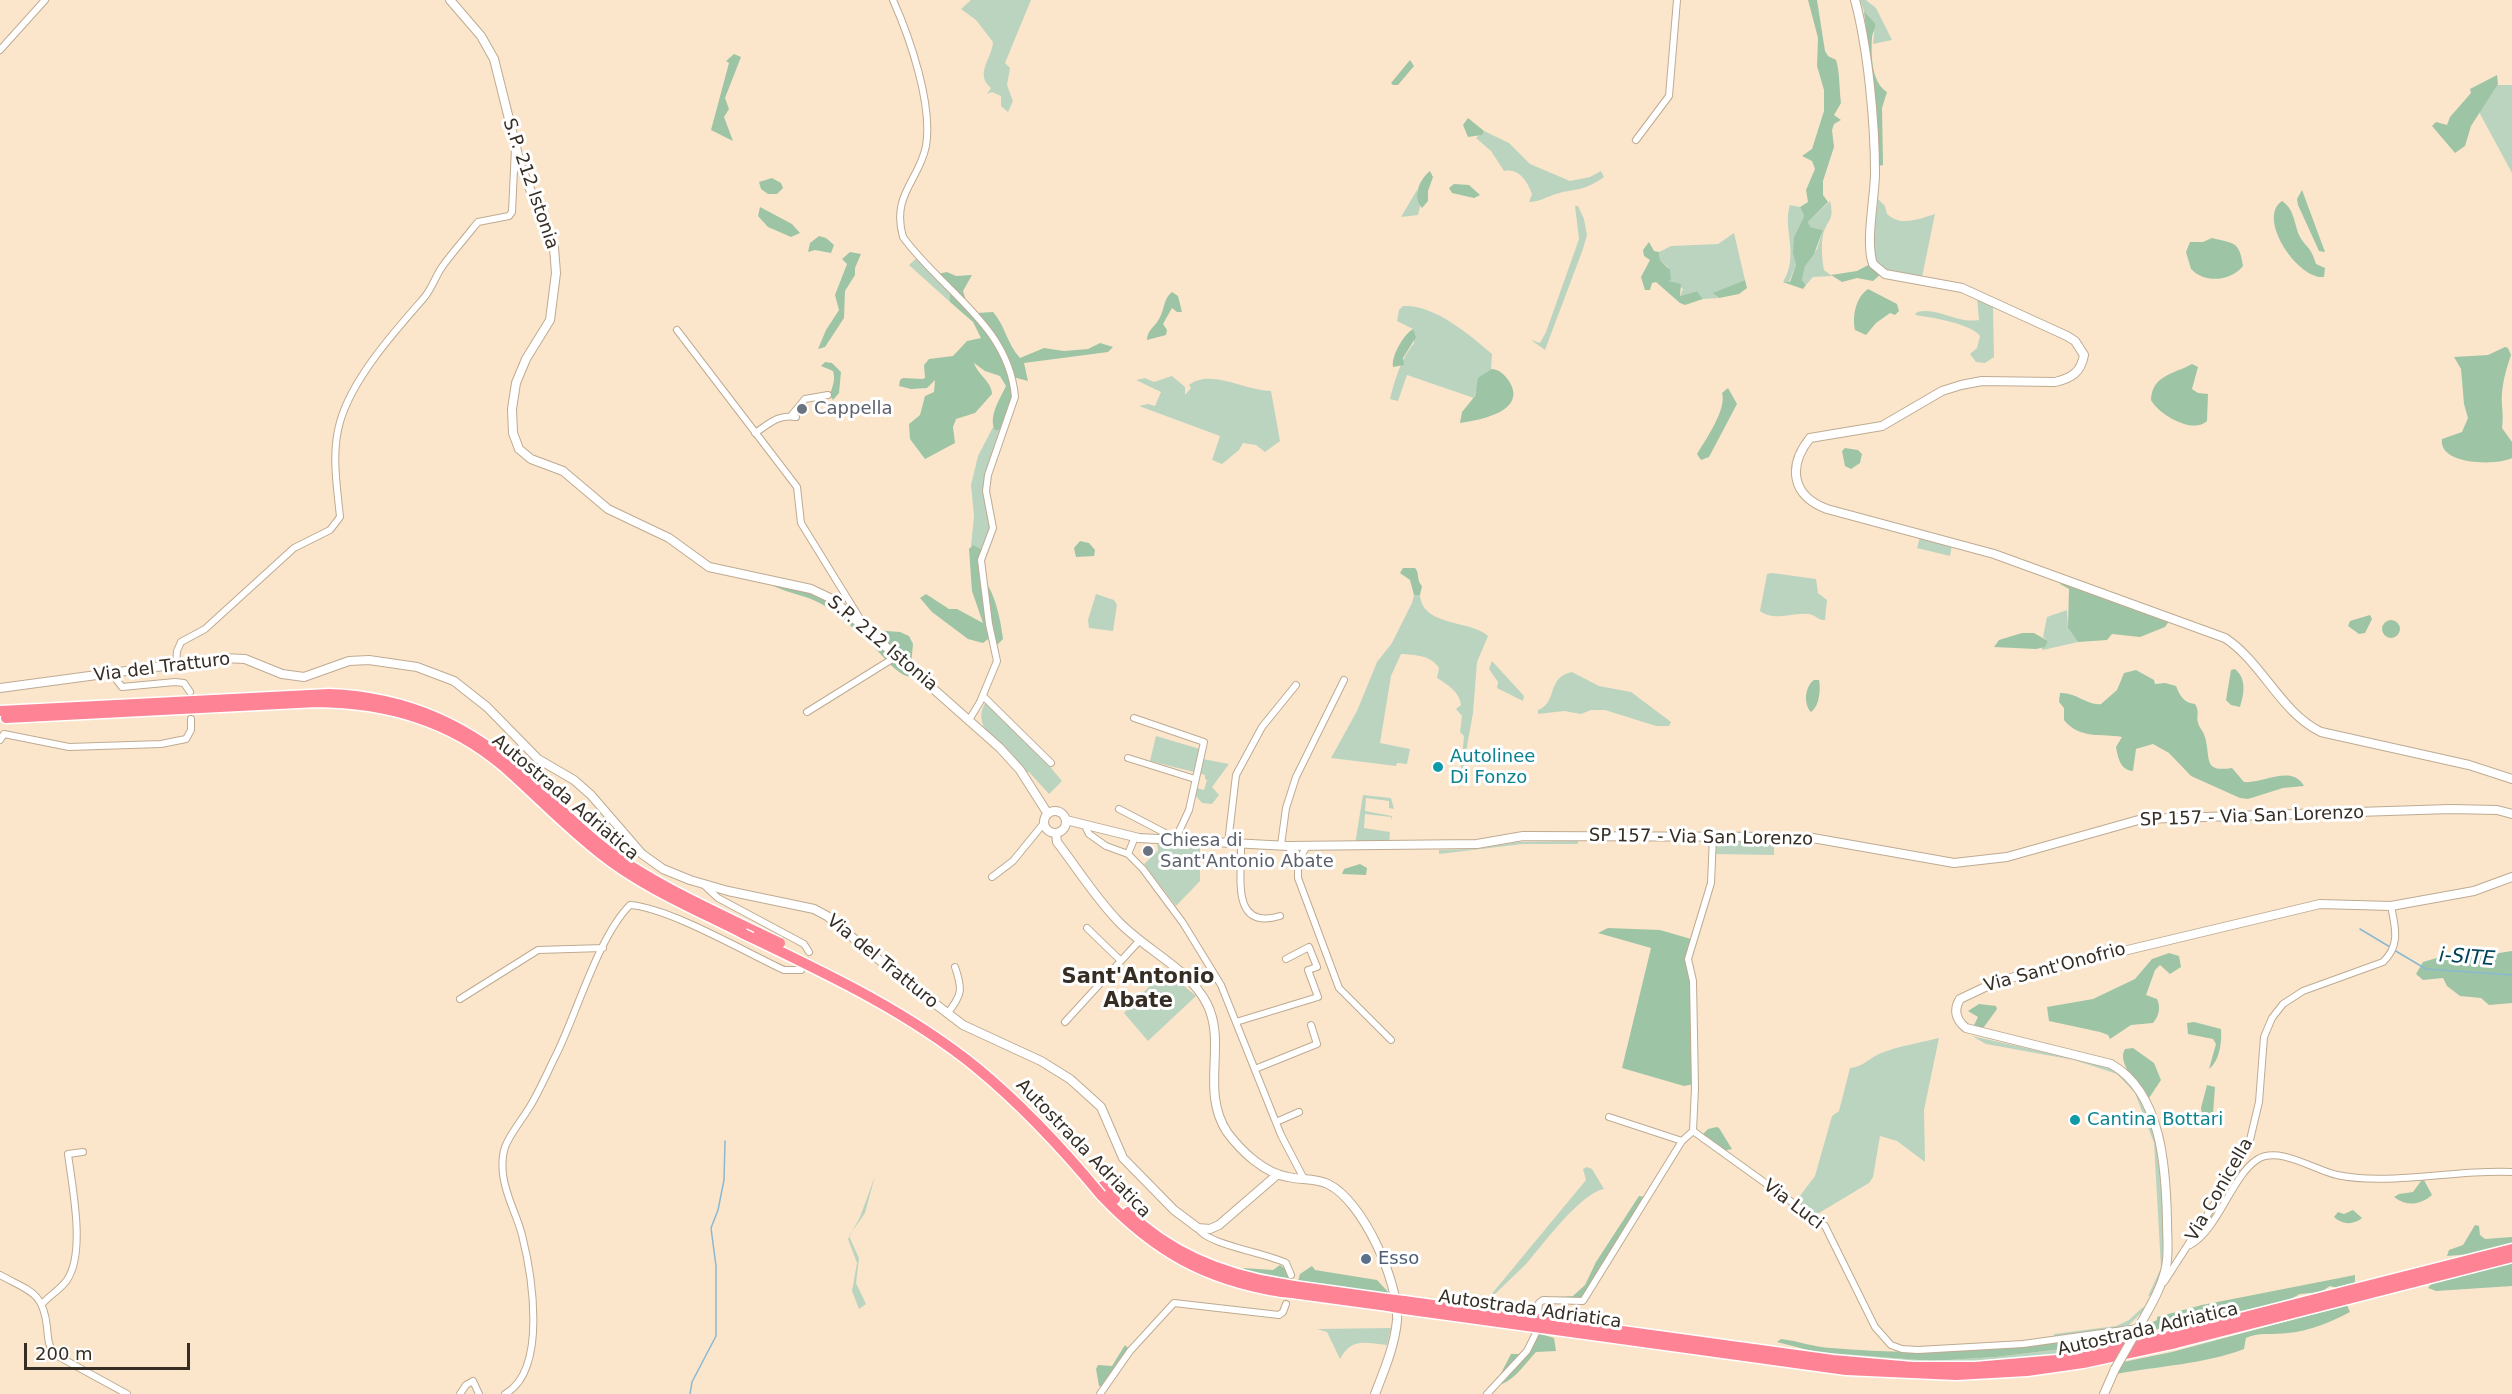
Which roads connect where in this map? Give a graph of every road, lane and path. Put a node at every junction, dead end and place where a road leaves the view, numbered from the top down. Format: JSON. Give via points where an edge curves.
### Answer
{"nodes":[{"id":1,"x":45,"y":0,"type":"edge"},
{"id":2,"x":450,"y":0,"type":"edge"},
{"id":3,"x":893,"y":0,"type":"edge"},
{"id":4,"x":1677,"y":0,"type":"edge"},
{"id":5,"x":1855,"y":0,"type":"edge"},
{"id":6,"x":0,"y":50,"type":"edge"},
{"id":7,"x":1636,"y":140,"type":"dead end"},
{"id":8,"x":515,"y":148,"type":"junction"},
{"id":9,"x":677,"y":330,"type":"dead end"},
{"id":10,"x":828,"y":395,"type":"dead end"},
{"id":11,"x":755,"y":433,"type":"junction"},
{"id":12,"x":867,"y":630,"type":"junction"},
{"id":13,"x":897,"y":656,"type":"junction"},
{"id":14,"x":176,"y":666,"type":"junction"},
{"id":15,"x":112,"y":674,"type":"junction"},
{"id":16,"x":1344,"y":680,"type":"dead end"},
{"id":17,"x":1296,"y":685,"type":"dead end"},
{"id":18,"x":0,"y":688,"type":"edge"},
{"id":19,"x":190,"y":692,"type":"dead end"},
{"id":20,"x":982,"y":696,"type":"junction"},
{"id":21,"x":0,"y":711,"type":"edge"},
{"id":22,"x":807,"y":712,"type":"dead end"},
{"id":23,"x":0,"y":718,"type":"edge"},
{"id":24,"x":1134,"y":718,"type":"dead end"},
{"id":25,"x":191,"y":719,"type":"dead end"},
{"id":26,"x":969,"y":720,"type":"junction"},
{"id":27,"x":0,"y":740,"type":"edge"},
{"id":28,"x":1128,"y":758,"type":"dead end"},
{"id":29,"x":1051,"y":763,"type":"dead end"},
{"id":30,"x":1195,"y":778,"type":"junction"},
{"id":31,"x":2512,"y":779,"type":"edge"},
{"id":32,"x":1119,"y":809,"type":"dead end"},
{"id":33,"x":2512,"y":814,"type":"edge"},
{"id":34,"x":1046,"y":819,"type":"junction"},
{"id":35,"x":1066,"y":820,"type":"junction"},
{"id":36,"x":1084,"y":824,"type":"junction"},
{"id":37,"x":1056,"y":833,"type":"junction"},
{"id":38,"x":1713,"y":836,"type":"junction"},
{"id":39,"x":1134,"y":837,"type":"junction"},
{"id":40,"x":1174,"y":840,"type":"junction"},
{"id":41,"x":1228,"y":843,"type":"junction"},
{"id":42,"x":1242,"y":844,"type":"junction"},
{"id":43,"x":1284,"y":845,"type":"junction"},
{"id":44,"x":1307,"y":846,"type":"junction"},
{"id":45,"x":1128,"y":854,"type":"junction"},
{"id":46,"x":1298,"y":861,"type":"junction"},
{"id":47,"x":992,"y":877,"type":"dead end"},
{"id":48,"x":2512,"y":877,"type":"edge"},
{"id":49,"x":703,"y":884,"type":"junction"},
{"id":50,"x":2391,"y":906,"type":"junction"},
{"id":51,"x":1280,"y":916,"type":"dead end"},
{"id":52,"x":1087,"y":928,"type":"dead end"},
{"id":53,"x":1140,"y":940,"type":"junction"},
{"id":54,"x":603,"y":948,"type":"junction"},
{"id":55,"x":809,"y":952,"type":"dead end"},
{"id":56,"x":1286,"y":959,"type":"dead end"},
{"id":57,"x":1121,"y":961,"type":"junction"},
{"id":58,"x":955,"y":967,"type":"dead end"},
{"id":59,"x":801,"y":970,"type":"dead end"},
{"id":60,"x":460,"y":999,"type":"dead end"},
{"id":61,"x":947,"y":1014,"type":"junction"},
{"id":62,"x":1065,"y":1022,"type":"dead end"},
{"id":63,"x":1236,"y":1022,"type":"junction"},
{"id":64,"x":1311,"y":1025,"type":"dead end"},
{"id":65,"x":1391,"y":1040,"type":"dead end"},
{"id":66,"x":1255,"y":1069,"type":"junction"},
{"id":67,"x":1299,"y":1112,"type":"dead end"},
{"id":68,"x":1609,"y":1117,"type":"dead end"},
{"id":69,"x":1276,"y":1122,"type":"junction"},
{"id":70,"x":1693,"y":1131,"type":"junction"},
{"id":71,"x":1682,"y":1142,"type":"junction"},
{"id":72,"x":83,"y":1152,"type":"dead end"},
{"id":73,"x":2512,"y":1172,"type":"edge"},
{"id":74,"x":1278,"y":1174,"type":"junction"},
{"id":75,"x":1304,"y":1179,"type":"junction"},
{"id":76,"x":1102,"y":1190,"type":"junction"},
{"id":77,"x":1198,"y":1228,"type":"junction"},
{"id":78,"x":1213,"y":1228,"type":"junction"},
{"id":79,"x":1221,"y":1244,"type":"junction"},
{"id":80,"x":2188,"y":1246,"type":"junction"},
{"id":81,"x":2512,"y":1249,"type":"edge"},
{"id":82,"x":2512,"y":1257,"type":"edge"},
{"id":83,"x":0,"y":1275,"type":"edge"},
{"id":84,"x":1288,"y":1286,"type":"junction"},
{"id":85,"x":2158,"y":1290,"type":"junction"},
{"id":86,"x":43,"y":1303,"type":"junction"},
{"id":87,"x":1286,"y":1304,"type":"dead end"},
{"id":88,"x":1404,"y":1305,"type":"junction"},
{"id":89,"x":1538,"y":1313,"type":"dead end"},
{"id":90,"x":2136,"y":1331,"type":"junction"},
{"id":91,"x":1536,"y":1334,"type":"dead end"},
{"id":92,"x":127,"y":1394,"type":"edge"},
{"id":93,"x":460,"y":1394,"type":"edge"},
{"id":94,"x":479,"y":1394,"type":"edge"},
{"id":95,"x":505,"y":1394,"type":"edge"},
{"id":96,"x":1100,"y":1394,"type":"edge"},
{"id":97,"x":1375,"y":1394,"type":"edge"},
{"id":98,"x":1487,"y":1394,"type":"edge"},
{"id":99,"x":2103,"y":1394,"type":"edge"}],
"edges":[{"from":1,"to":6,"type":"street"},
{"from":2,"to":8,"type":"main road","name":"S.P. 212 Istonia","via":[[481,36],[494,59]]},
{"from":3,"to":20,"type":"street","via":[[909,36],[921,86],[927,139],[902,201],[903,237],[988,329],[1010,367],[1014,386],[1015,397],[986,491],[993,528],[981,560],[998,661]]},
{"from":4,"to":7,"type":"street","via":[[1669,96]]},
{"from":5,"to":31,"type":"street","via":[[1862,28],[1874,139],[1875,199],[1870,247],[1873,264],[1885,274],[1962,288],[2067,336],[2084,354],[2079,370],[2065,379],[1961,385],[1942,391],[1882,426],[1810,438],[1797,462],[1798,488],[1804,497],[1827,509],[1994,554],[2225,638],[2251,658],[2303,720],[2321,732],[2469,765]]},
{"from":8,"to":12,"type":"main road","name":"S.P. 212 Istonia","via":[[554,248],[556,273],[550,320],[516,383],[512,417],[519,449],[531,459],[563,471],[608,509],[677,543],[709,567],[819,592]]},
{"from":8,"to":14,"type":"street","via":[[512,213],[478,222],[350,395],[339,423],[337,445],[335,479],[340,517],[330,530],[294,548],[205,629],[181,642]]},
{"from":9,"to":11,"type":"street"},
{"from":10,"to":11,"type":"street","via":[[806,399],[793,416],[777,418]]},
{"from":11,"to":12,"type":"street","via":[[797,487],[801,523]]},
{"from":12,"to":13,"type":"main road","name":"S.P. 212 Istonia"},
{"from":13,"to":22,"type":"street"},
{"from":13,"to":26,"type":"main road","name":"S.P. 212 Istonia"},
{"from":14,"to":15,"type":"main road","name":"Via del Tratturo"},
{"from":14,"to":49,"type":"main road","name":"Via del Tratturo","via":[[223,658],[245,659],[282,674],[304,677],[341,663],[369,660],[436,672],[471,693],[531,753],[591,795],[642,854],[663,869]]},
{"from":15,"to":18,"type":"main road","name":"Via del Tratturo"},
{"from":15,"to":19,"type":"street","via":[[122,687],[175,682],[184,684]]},
{"from":16,"to":43,"type":"street","via":[[1296,777],[1286,808]]},
{"from":17,"to":41,"type":"street","via":[[1262,727],[1236,775]]},
{"from":20,"to":26,"type":"street"},
{"from":20,"to":29,"type":"street"},
{"from":21,"to":76,"type":"highway","name":"Autostrada Adriatica","bridge":true,"via":[[329,694],[370,697],[453,723],[485,743],[588,834],[632,867],[876,993],[970,1053],[1033,1108]]},
{"from":23,"to":76,"type":"highway","name":"Autostrada Adriatica","bridge":true,"via":[[317,702],[354,703],[403,712],[440,725],[483,751],[583,840],[630,874],[873,999],[960,1055],[1038,1123]]},
{"from":24,"to":30,"type":"street","via":[[1204,741]]},
{"from":25,"to":27,"type":"street","via":[[186,739],[161,744],[69,747],[4,734]]},
{"from":26,"to":34,"type":"main road","name":"S.P. 212 Istonia","via":[[1020,770]]},
{"from":28,"to":30,"type":"street"},
{"from":30,"to":40,"type":"street","via":[[1189,810]]},
{"from":32,"to":40,"type":"street"},
{"from":33,"to":38,"type":"main road","name":"SP 157 - Via San Lorenzo","via":[[2451,809],[2142,819],[2007,857],[1954,862],[1807,837]]},
{"from":34,"to":35,"type":"main road","via":[[1059,812]]},
{"from":34,"to":37,"type":"main road","via":[[1047,829]]},
{"from":34,"to":47,"type":"street","via":[[1013,861]]},
{"from":35,"to":36,"type":"main road","name":"SP 157 - Via San Lorenzo"},
{"from":35,"to":37,"type":"main road","via":[[1063,830]]},
{"from":36,"to":39,"type":"main road","name":"SP 157 - Via San Lorenzo"},
{"from":36,"to":45,"type":"street","via":[[1089,834],[1106,846]]},
{"from":37,"to":53,"type":"main road","via":[[1057,842],[1100,898]]},
{"from":38,"to":44,"type":"main road","name":"SP 157 - Via San Lorenzo","via":[[1522,836],[1477,844]]},
{"from":38,"to":70,"type":"street","via":[[1711,882],[1688,959],[1694,981]]},
{"from":39,"to":40,"type":"main road","name":"SP 157 - Via San Lorenzo"},
{"from":39,"to":45,"type":"street"},
{"from":40,"to":41,"type":"main road","name":"SP 157 - Via San Lorenzo"},
{"from":41,"to":42,"type":"main road","name":"SP 157 - Via San Lorenzo"},
{"from":42,"to":43,"type":"main road","name":"SP 157 - Via San Lorenzo"},
{"from":42,"to":51,"type":"street","via":[[1243,904],[1248,913],[1264,921]]},
{"from":43,"to":44,"type":"main road","name":"SP 157 - Via San Lorenzo"},
{"from":43,"to":46,"type":"street"},
{"from":44,"to":46,"type":"street"},
{"from":45,"to":63,"type":"street","via":[[1183,923],[1221,985]]},
{"from":46,"to":65,"type":"street","via":[[1298,878],[1339,988]]},
{"from":48,"to":50,"type":"street","name":"Via Sant'Onofrio","via":[[2474,891]]},
{"from":49,"to":55,"type":"street","via":[[718,898],[804,944]]},
{"from":49,"to":61,"type":"main road","name":"Via del Tratturo","via":[[814,909]]},
{"from":50,"to":80,"type":"street","name":"Via Conicella","via":[[2395,946],[2383,962],[2303,991],[2283,1004],[2272,1018],[2264,1037],[2259,1102],[2249,1144]]},
{"from":50,"to":85,"type":"street","name":"Via Sant'Onofrio","via":[[2320,904],[1998,981],[1960,999],[1957,1018],[1966,1028],[2111,1064],[2124,1071],[2138,1087],[2158,1133],[2164,1172],[2167,1261]]},
{"from":52,"to":57,"type":"street"},
{"from":53,"to":57,"type":"street"},
{"from":53,"to":74,"type":"main road","via":[[1193,984],[1208,1006],[1218,1115],[1242,1149]]},
{"from":54,"to":59,"type":"street","via":[[624,911],[630,905],[642,905],[784,970]]},
{"from":54,"to":60,"type":"street","via":[[538,951]]},
{"from":54,"to":95,"type":"street","via":[[557,1052],[502,1158],[503,1177],[526,1252],[533,1307],[526,1368],[520,1382]]},
{"from":56,"to":63,"type":"street","via":[[1309,947],[1317,967],[1308,970],[1318,997]]},
{"from":57,"to":62,"type":"street"},
{"from":58,"to":61,"type":"street","via":[[962,986]]},
{"from":61,"to":77,"type":"main road","name":"Via del Tratturo","via":[[981,1036],[1041,1061],[1092,1096],[1101,1107],[1123,1158],[1174,1210]]},
{"from":63,"to":66,"type":"street"},
{"from":64,"to":66,"type":"street","via":[[1317,1044]]},
{"from":66,"to":69,"type":"street"},
{"from":67,"to":69,"type":"street"},
{"from":68,"to":71,"type":"street"},
{"from":69,"to":75,"type":"street"},
{"from":70,"to":71,"type":"street"},
{"from":70,"to":90,"type":"street","name":"Via Luci","via":[[1825,1226],[1875,1327],[1891,1345],[1918,1350],[2023,1344]]},
{"from":71,"to":89,"type":"street","via":[[1583,1301],[1543,1300]]},
{"from":72,"to":86,"type":"street","via":[[68,1154],[77,1213],[70,1276]]},
{"from":73,"to":80,"type":"street","via":[[2359,1178],[2338,1176],[2285,1157],[2264,1156],[2252,1164],[2209,1226]]},
{"from":74,"to":75,"type":"main road"},
{"from":74,"to":78,"type":"main road"},
{"from":75,"to":97,"type":"main road","via":[[1326,1183],[1347,1197],[1362,1217],[1393,1285],[1397,1323]]},
{"from":76,"to":84,"type":"highway","name":"Autostrada Adriatica","via":[[1148,1239],[1188,1264],[1242,1284]]},
{"from":77,"to":78,"type":"main road"},
{"from":77,"to":79,"type":"street"},
{"from":78,"to":79,"type":"street"},
{"from":79,"to":84,"type":"street","via":[[1286,1263]]},
{"from":80,"to":85,"type":"street","name":"Via Conicella"},
{"from":81,"to":88,"type":"highway","name":"Autostrada Adriatica","via":[[2134,1346],[2056,1360],[1975,1367],[1913,1367],[1833,1360]]},
{"from":82,"to":88,"type":"highway","name":"Autostrada Adriatica","via":[[2131,1354],[2070,1366],[2000,1373],[1926,1375],[1846,1370]]},
{"from":83,"to":86,"type":"street","via":[[31,1291]]},
{"from":84,"to":88,"type":"highway","name":"Autostrada Adriatica","bridge":true},
{"from":85,"to":90,"type":"street","name":"Via Sant'Onofrio"},
{"from":86,"to":92,"type":"street","via":[[48,1345],[54,1354]]},
{"from":87,"to":96,"type":"street","via":[[1279,1315],[1174,1304],[1130,1351]]},
{"from":90,"to":99,"type":"street","name":"Via Sant'Onofrio","bridge":true},
{"from":91,"to":98,"type":"street","via":[[1527,1351]]},
{"from":93,"to":94,"type":"street","via":[[473,1381]]}]}
